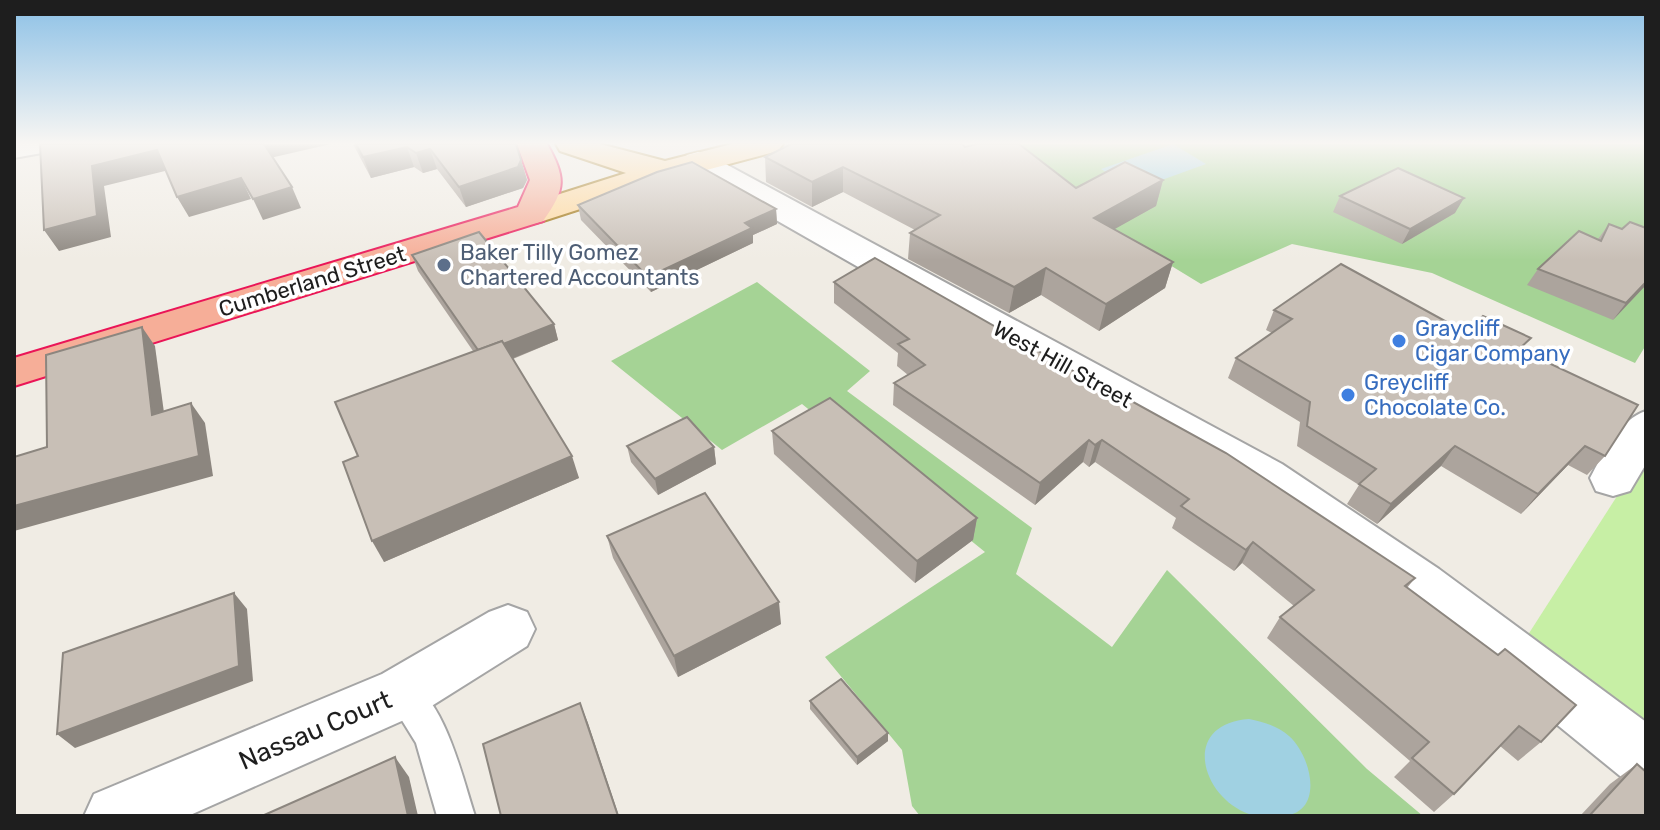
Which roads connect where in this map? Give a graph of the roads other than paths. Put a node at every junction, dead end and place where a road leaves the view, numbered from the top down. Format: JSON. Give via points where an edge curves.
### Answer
{"nodes":[{"id":1,"x":546,"y":183,"type":"edge"},
{"id":2,"x":626,"y":183,"type":"edge"},
{"id":3,"x":739,"y":183,"type":"edge"},
{"id":4,"x":531,"y":214,"type":"junction"},
{"id":5,"x":14,"y":372,"type":"edge"},
{"id":6,"x":1646,"y":427,"type":"edge"},
{"id":7,"x":1613,"y":478,"type":"dead end"},
{"id":8,"x":508,"y":629,"type":"dead end"},
{"id":9,"x":402,"y":693,"type":"junction"},
{"id":10,"x":1646,"y":759,"type":"edge"},
{"id":11,"x":116,"y":816,"type":"edge"},
{"id":12,"x":456,"y":816,"type":"edge"}],
"edges":[{"from":1,"to":4,"type":"highway"},
{"from":2,"to":4,"type":"main road","name":"Cumberland Street"},
{"from":3,"to":10,"type":"street","name":"West Hill Street","via":[[1265,477],[1421,584]]},
{"from":4,"to":5,"type":"highway","name":"Cumberland Street"},
{"from":6,"to":7,"type":"street"},
{"from":8,"to":9,"type":"street","name":"Nassau Court"},
{"from":9,"to":11,"type":"street","name":"Nassau Court"},
{"from":9,"to":12,"type":"lane","via":[[431,736]]}]}
